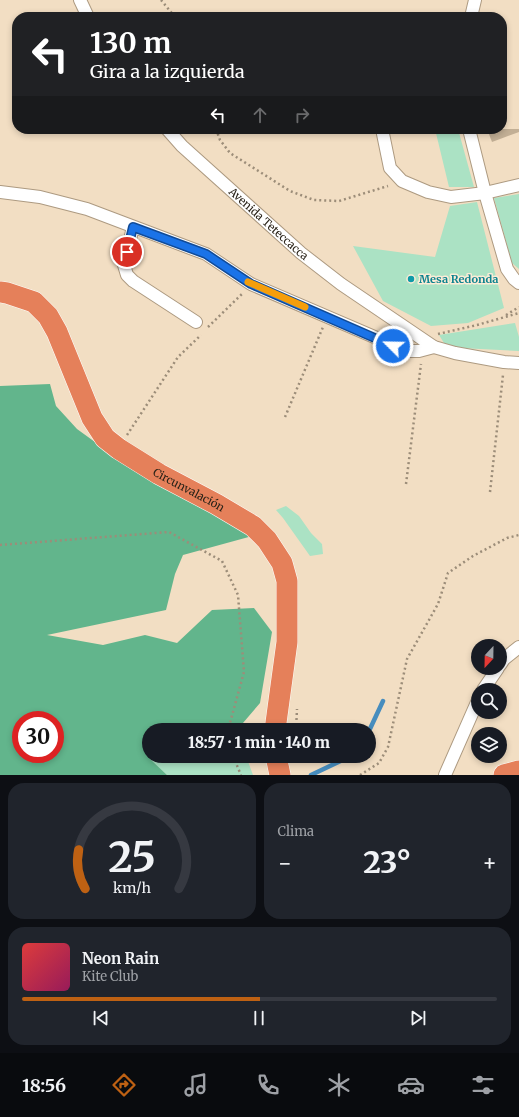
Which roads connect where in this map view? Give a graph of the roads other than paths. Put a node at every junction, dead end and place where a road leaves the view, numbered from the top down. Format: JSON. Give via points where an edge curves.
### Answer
{"nodes":[{"id":1,"x":80,"y":0,"type":"edge"},
{"id":2,"x":475,"y":0,"type":"edge"},
{"id":3,"x":86,"y":12,"type":"edge"},
{"id":4,"x":472,"y":12,"type":"edge"},
{"id":5,"x":171,"y":134,"type":"edge"},
{"id":6,"x":383,"y":134,"type":"edge"},
{"id":7,"x":470,"y":134,"type":"edge"},
{"id":8,"x":519,"y":185,"type":"edge"},
{"id":9,"x":0,"y":192,"type":"edge"},
{"id":10,"x":484,"y":193,"type":"junction"},
{"id":11,"x":133,"y":227,"type":"junction"},
{"id":12,"x":519,"y":283,"type":"edge"},
{"id":13,"x":0,"y":292,"type":"edge"},
{"id":14,"x":196,"y":322,"type":"dead end"},
{"id":15,"x":434,"y":347,"type":"junction"},
{"id":16,"x":519,"y":363,"type":"edge"},
{"id":17,"x":519,"y":647,"type":"edge"},
{"id":18,"x":507,"y":657,"type":"edge"},
{"id":19,"x":471,"y":716,"type":"edge"},
{"id":20,"x":276,"y":723,"type":"edge"},
{"id":21,"x":277,"y":763,"type":"edge"},
{"id":22,"x":519,"y":771,"type":"edge"},
{"id":23,"x":280,"y":775,"type":"edge"},
{"id":24,"x":445,"y":775,"type":"edge"},
{"id":25,"x":504,"y":775,"type":"edge"}],
"edges":[{"from":1,"to":3,"type":"street"},
{"from":2,"to":4,"type":"street"},
{"from":5,"to":15,"type":"street","name":"Avenida Teteccacca","via":[[301,253],[341,284]]},
{"from":6,"to":10,"type":"street","via":[[390,168],[402,182],[451,197]]},
{"from":7,"to":10,"type":"street"},
{"from":8,"to":10,"type":"street"},
{"from":9,"to":11,"type":"street","via":[[40,197],[87,209]]},
{"from":10,"to":12,"type":"street","via":[[507,269]]},
{"from":11,"to":14,"type":"street","via":[[124,265],[127,275]]},
{"from":11,"to":15,"type":"street","via":[[206,254],[251,284],[407,351]]},
{"from":13,"to":20,"type":"highway","name":"Circunvalación","via":[[34,302],[48,316],[92,418],[105,438],[159,474],[253,526],[268,540],[282,563],[287,581],[287,642]]},
{"from":15,"to":16,"type":"street","via":[[455,353]]},
{"from":17,"to":18,"type":"street"},
{"from":19,"to":24,"type":"street"},
{"from":21,"to":23,"type":"highway"},
{"from":22,"to":25,"type":"highway"}]}
